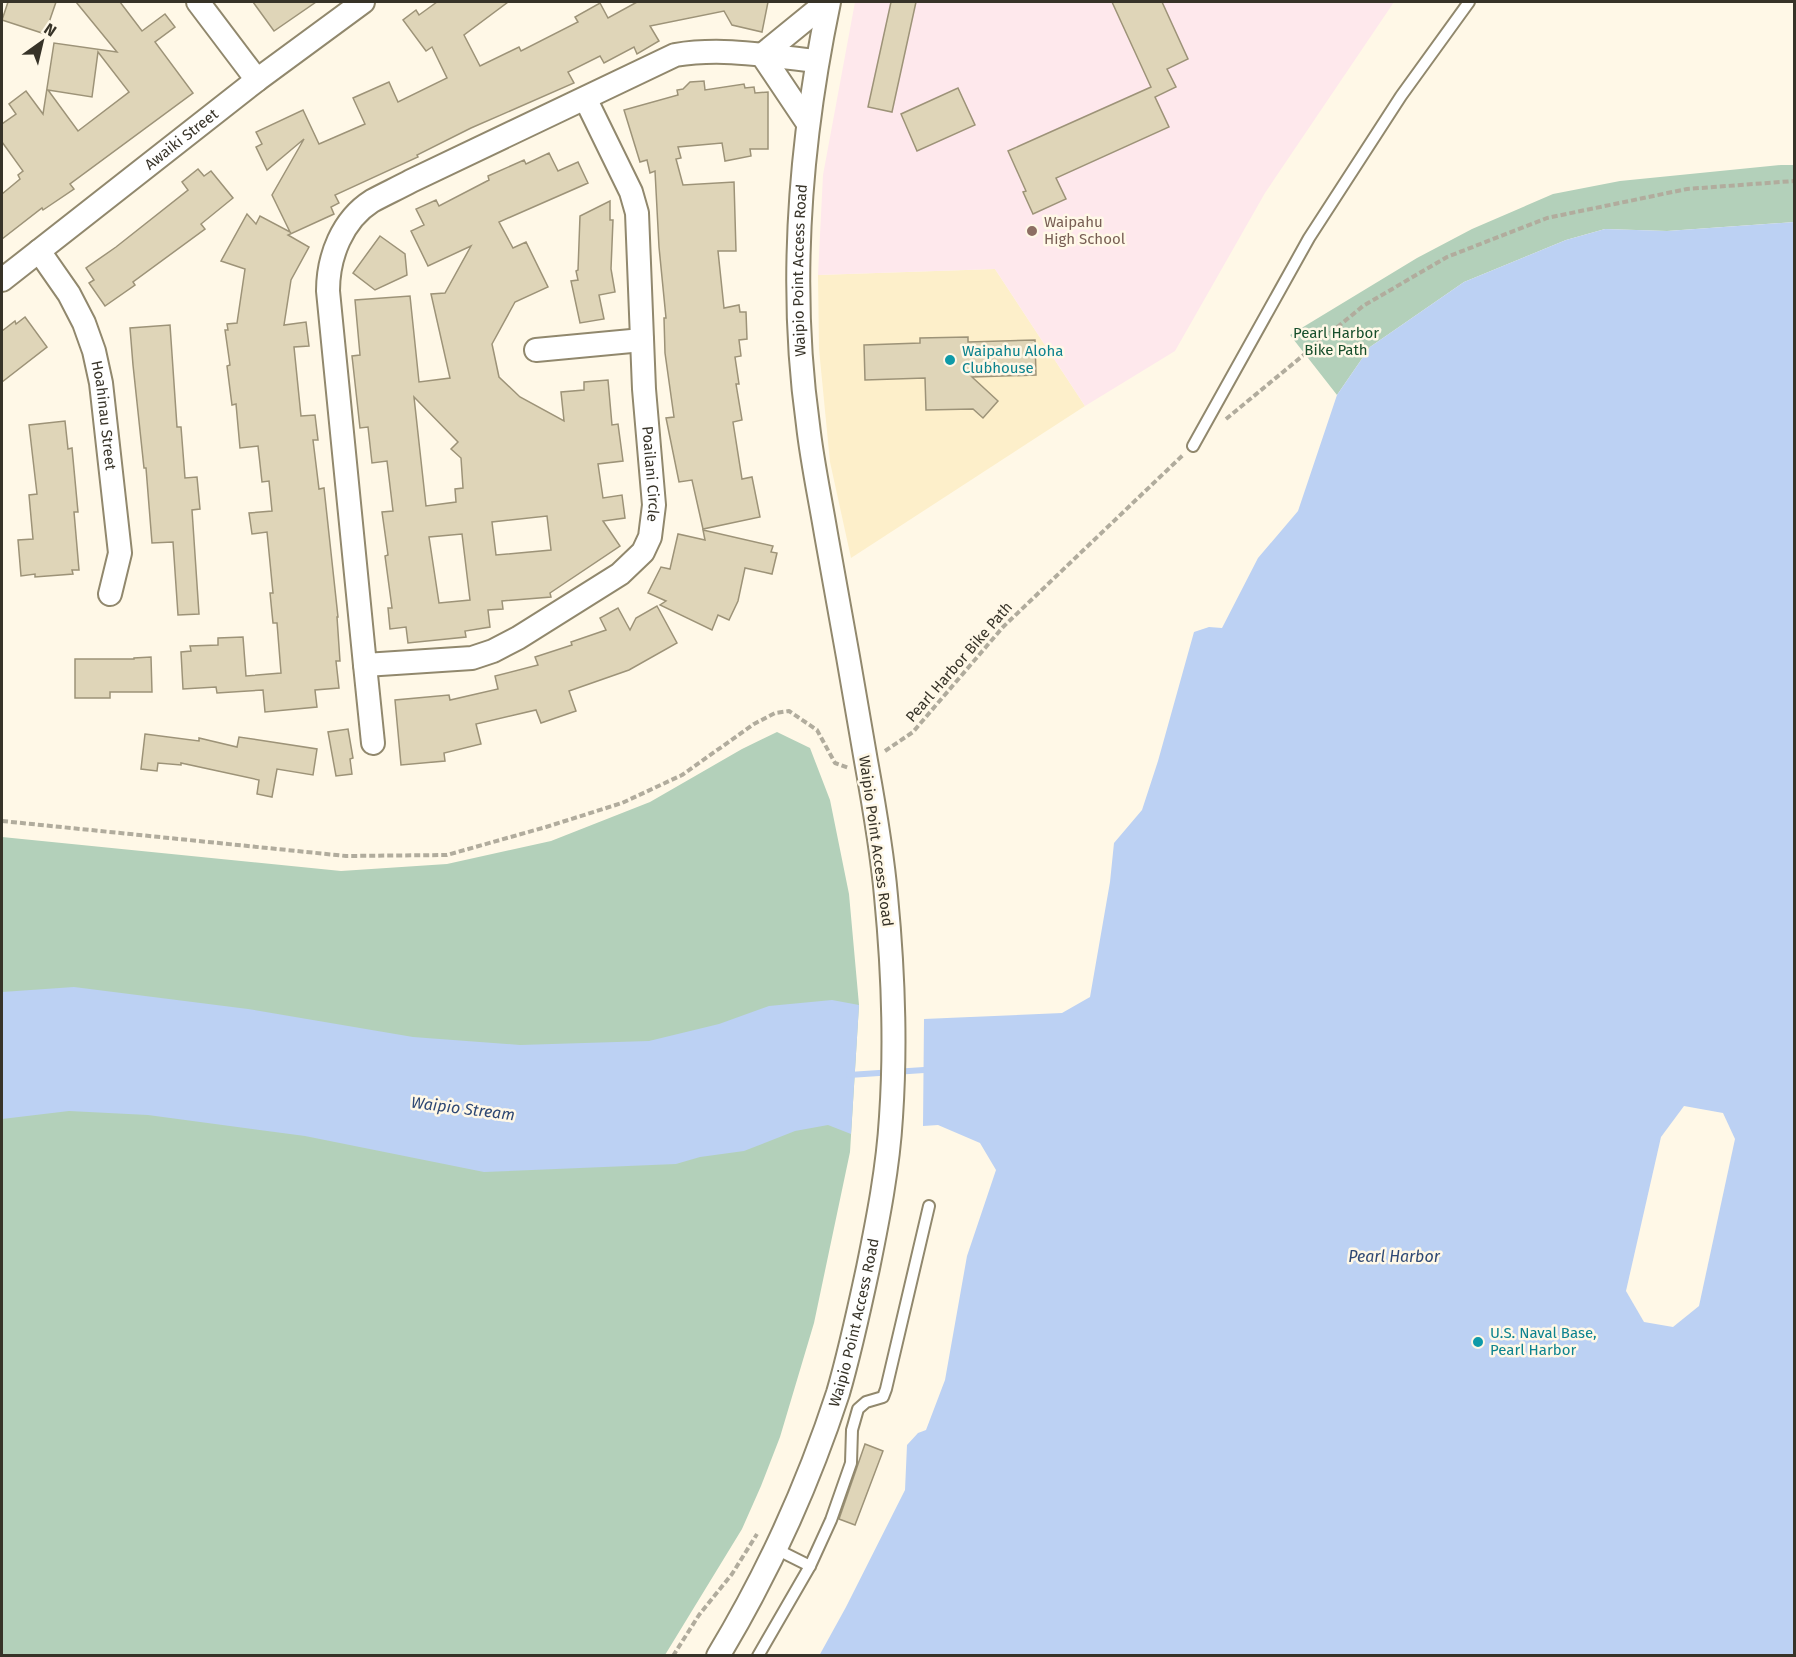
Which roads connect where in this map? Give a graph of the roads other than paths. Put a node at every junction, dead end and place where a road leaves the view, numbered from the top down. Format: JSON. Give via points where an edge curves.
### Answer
{"nodes":[{"id":1,"x":198,"y":2,"type":"edge"},
{"id":2,"x":363,"y":2,"type":"edge"},
{"id":3,"x":828,"y":2,"type":"edge"},
{"id":4,"x":1469,"y":2,"type":"edge"},
{"id":5,"x":762,"y":55,"type":"junction"},
{"id":6,"x":816,"y":61,"type":"junction"},
{"id":7,"x":257,"y":80,"type":"junction"},
{"id":8,"x":585,"y":98,"type":"junction"},
{"id":9,"x":807,"y":122,"type":"junction"},
{"id":10,"x":39,"y":251,"type":"junction"},
{"id":11,"x":2,"y":280,"type":"edge"},
{"id":12,"x":642,"y":340,"type":"junction"},
{"id":13,"x":536,"y":350,"type":"dead end"},
{"id":14,"x":1193,"y":446,"type":"road end"},
{"id":15,"x":110,"y":594,"type":"dead end"},
{"id":16,"x":365,"y":665,"type":"junction"},
{"id":17,"x":373,"y":743,"type":"dead end"},
{"id":18,"x":929,"y":1206,"type":"dead end"},
{"id":19,"x":776,"y":1549,"type":"junction"},
{"id":20,"x":810,"y":1566,"type":"junction"},
{"id":21,"x":718,"y":1656,"type":"edge"},
{"id":22,"x":758,"y":1656,"type":"edge"}],
"edges":[{"from":1,"to":7,"type":"street"},
{"from":2,"to":7,"type":"street","name":"Awaiki Street"},
{"from":3,"to":5,"type":"street"},
{"from":3,"to":6,"type":"street","name":"Waipio Point Access Road"},
{"from":4,"to":14,"type":"lane","via":[[1401,96],[1309,238]]},
{"from":5,"to":6,"type":"street"},
{"from":5,"to":8,"type":"street","via":[[720,51],[675,55]]},
{"from":5,"to":9,"type":"street"},
{"from":6,"to":9,"type":"street","name":"Waipio Point Access Road"},
{"from":7,"to":10,"type":"street","name":"Awaiki Street"},
{"from":8,"to":12,"type":"street","name":"Poailani Circle","via":[[631,192],[637,213]]},
{"from":8,"to":16,"type":"street","via":[[371,202],[355,215],[333,254],[328,291]]},
{"from":9,"to":19,"type":"street","name":"Waipio Point Access Road","via":[[798,240],[799,333],[807,424],[886,894],[892,999],[891,1119],[873,1242],[838,1391],[806,1483]]},
{"from":10,"to":11,"type":"street","name":"Awaiki Street"},
{"from":10,"to":15,"type":"street","name":"Hoahinau Street","via":[[84,323],[101,383],[120,553]]},
{"from":12,"to":13,"type":"street"},
{"from":12,"to":16,"type":"street","name":"Poailani Circle","via":[[654,505],[650,537],[643,552],[620,574],[493,651],[471,658]]},
{"from":16,"to":17,"type":"street"},
{"from":18,"to":20,"type":"lane","via":[[886,1389],[882,1396],[858,1409],[852,1430],[851,1463]]},
{"from":19,"to":20,"type":"lane"},
{"from":19,"to":21,"type":"street","name":"Waipio Point Access Road"},
{"from":20,"to":22,"type":"lane"}]}
